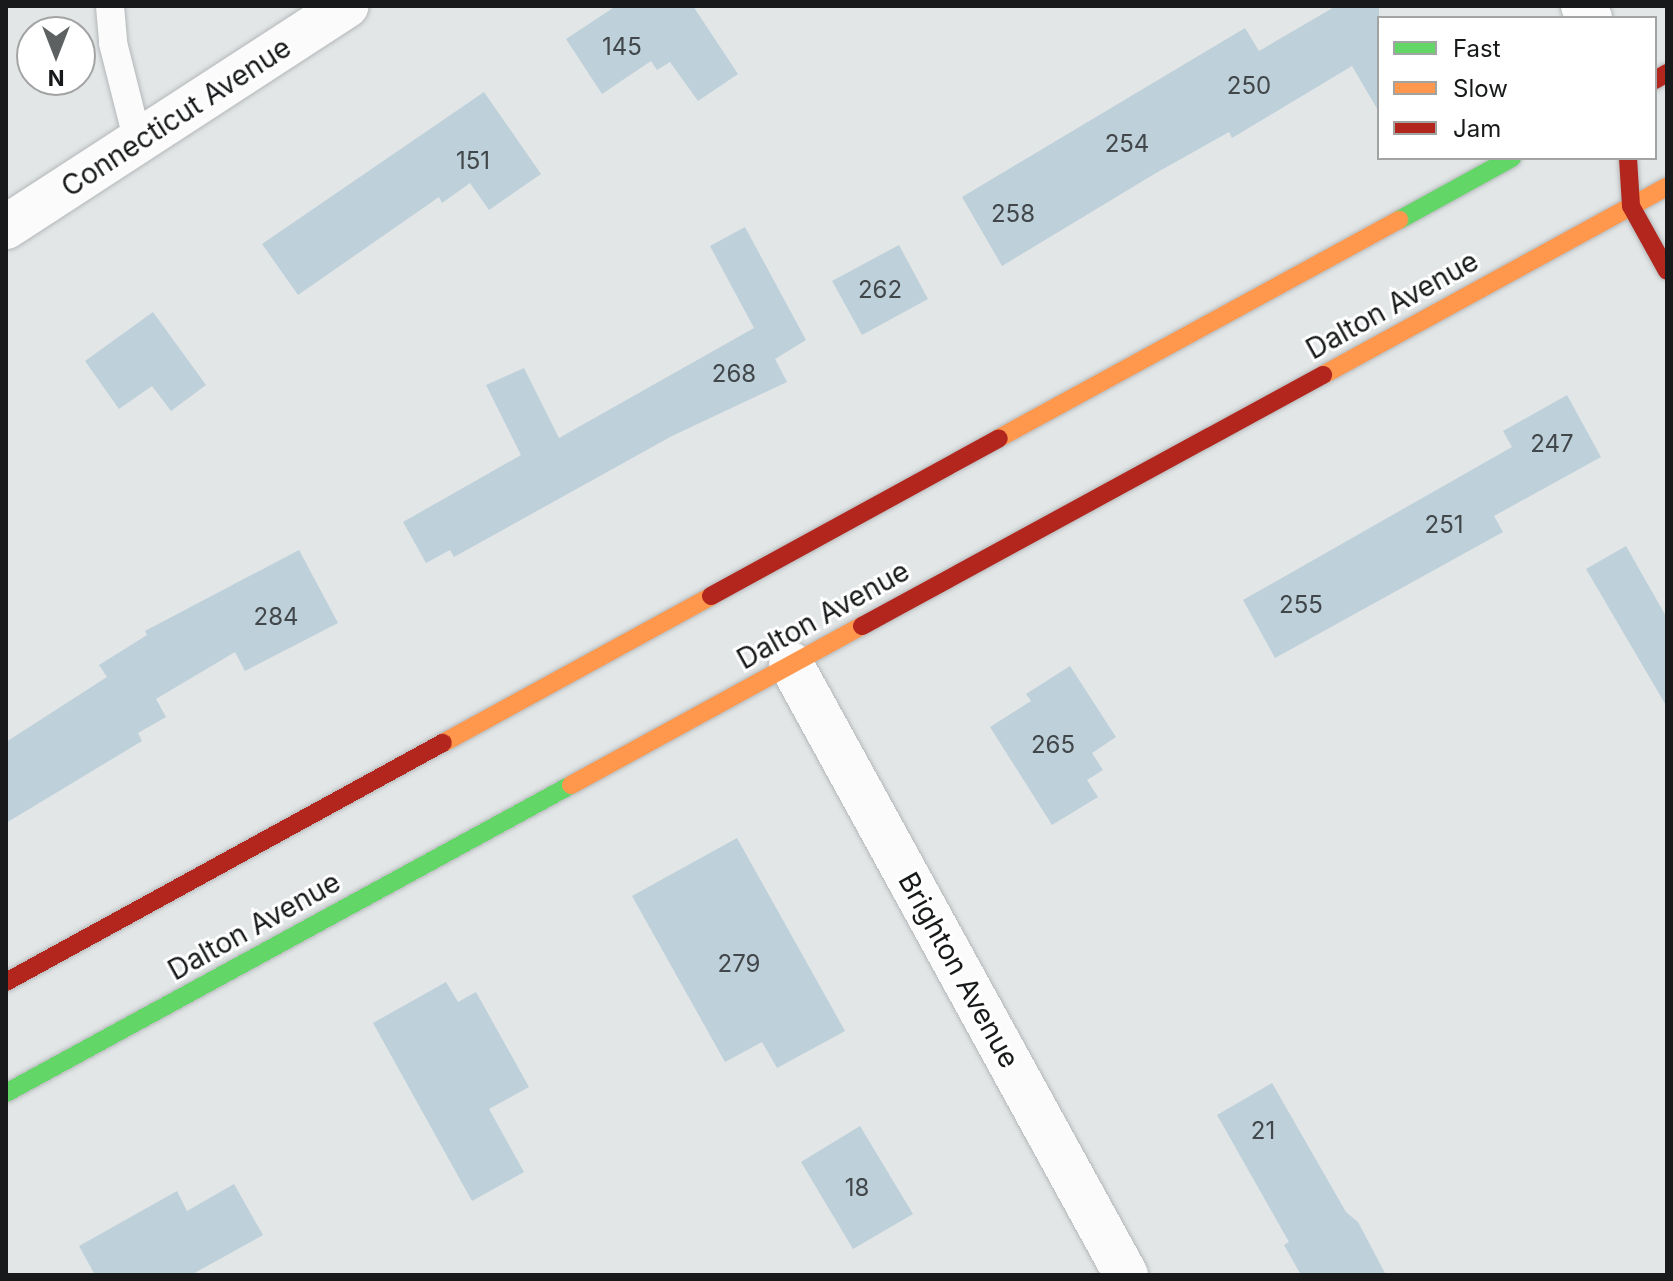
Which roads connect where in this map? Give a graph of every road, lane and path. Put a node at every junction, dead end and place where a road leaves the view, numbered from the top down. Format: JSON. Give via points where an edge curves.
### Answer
{"nodes":[{"id":1,"x":110,"y":6,"type":"edge"},
{"id":2,"x":346,"y":6,"type":"edge"},
{"id":3,"x":138,"y":142,"type":"junction"},
{"id":4,"x":1508,"y":160,"type":"edge"},
{"id":5,"x":1628,"y":160,"type":"edge"},
{"id":6,"x":1667,"y":187,"type":"edge"},
{"id":7,"x":1631,"y":206,"type":"junction"},
{"id":8,"x":6,"y":227,"type":"edge"},
{"id":9,"x":1667,"y":271,"type":"edge"},
{"id":10,"x":791,"y":664,"type":"junction"},
{"id":11,"x":6,"y":982,"type":"edge"},
{"id":12,"x":6,"y":1093,"type":"edge"},
{"id":13,"x":1126,"y":1275,"type":"edge"}],
"edges":[{"from":1,"to":3,"type":"lane","via":[[113,43]]},
{"from":2,"to":3,"type":"street","name":"Connecticut Avenue"},
{"from":3,"to":8,"type":"street","name":"Connecticut Avenue"},
{"from":4,"to":11,"type":"main road"},
{"from":5,"to":7,"type":"main road"},
{"from":6,"to":7,"type":"main road","name":"Dalton Avenue"},
{"from":7,"to":9,"type":"main road"},
{"from":7,"to":10,"type":"main road","name":"Dalton Avenue"},
{"from":10,"to":12,"type":"main road","name":"Dalton Avenue"},
{"from":10,"to":13,"type":"street","name":"Brighton Avenue"}]}
